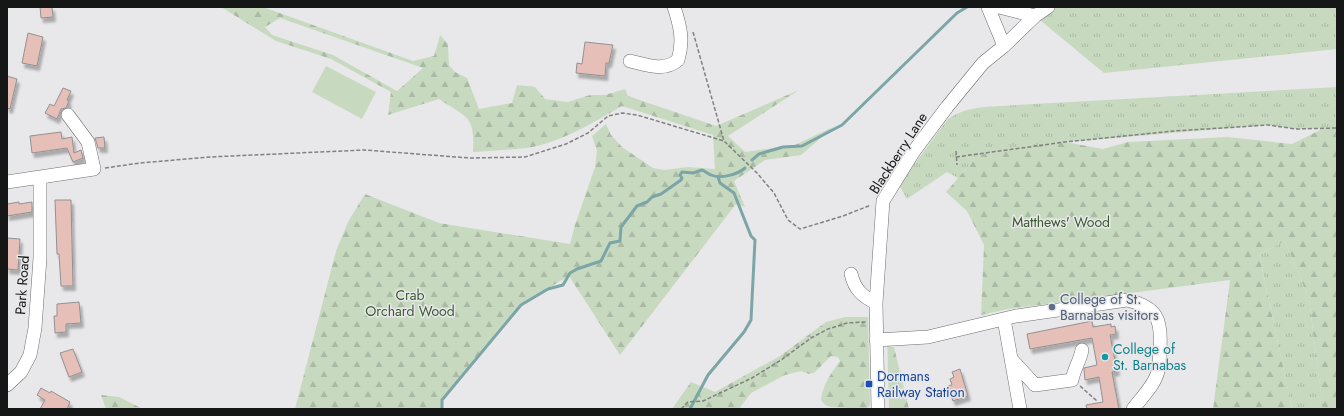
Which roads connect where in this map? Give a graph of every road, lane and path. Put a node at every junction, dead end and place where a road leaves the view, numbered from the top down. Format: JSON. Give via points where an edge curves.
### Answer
{"nodes":[{"id":1,"x":674,"y":7,"type":"edge"},
{"id":2,"x":988,"y":7,"type":"edge"},
{"id":3,"x":999,"y":7,"type":"edge"},
{"id":4,"x":1048,"y":7,"type":"edge"},
{"id":5,"x":1035,"y":16,"type":"junction"},
{"id":6,"x":692,"y":30,"type":"dead end"},
{"id":7,"x":1004,"y":46,"type":"junction"},
{"id":8,"x":630,"y":62,"type":"dead end"},
{"id":9,"x":68,"y":115,"type":"dead end"},
{"id":10,"x":1337,"y":128,"type":"edge"},
{"id":11,"x":724,"y":141,"type":"junction"},
{"id":12,"x":956,"y":152,"type":"dead end"},
{"id":13,"x":956,"y":158,"type":"junction"},
{"id":14,"x":957,"y":165,"type":"dead end"},
{"id":15,"x":94,"y":169,"type":"junction"},
{"id":16,"x":40,"y":178,"type":"junction"},
{"id":17,"x":7,"y":182,"type":"edge"},
{"id":18,"x":883,"y":200,"type":"junction"},
{"id":19,"x":851,"y":274,"type":"dead end"},
{"id":20,"x":876,"y":303,"type":"junction"},
{"id":21,"x":1004,"y":319,"type":"junction"},
{"id":22,"x":876,"y":321,"type":"junction"},
{"id":23,"x":876,"y":340,"type":"junction"},
{"id":24,"x":1082,"y":350,"type":"dead end"},
{"id":25,"x":1013,"y":361,"type":"junction"},
{"id":26,"x":1072,"y":380,"type":"junction"},
{"id":27,"x":7,"y":385,"type":"edge"},
{"id":28,"x":1097,"y":401,"type":"dead end"},
{"id":29,"x":681,"y":409,"type":"edge"},
{"id":30,"x":878,"y":409,"type":"edge"},
{"id":31,"x":1020,"y":409,"type":"edge"},
{"id":32,"x":1133,"y":409,"type":"edge"}],
"edges":[{"from":1,"to":8,"type":"street","via":[[680,23],[682,44],[678,60],[667,67]]},
{"from":2,"to":7,"type":"street"},
{"from":3,"to":5,"type":"street"},
{"from":4,"to":5,"type":"street","name":"Blackberry Lane"},
{"from":5,"to":7,"type":"street","name":"Blackberry Lane"},
{"from":6,"to":11,"type":"path"},
{"from":7,"to":18,"type":"street","name":"Blackberry Lane","via":[[983,63],[946,107]]},
{"from":9,"to":15,"type":"street","via":[[88,142]]},
{"from":10,"to":13,"type":"path","via":[[1296,129],[1268,125],[1174,131],[1065,142]]},
{"from":11,"to":15,"type":"path","via":[[637,115],[622,114],[608,116],[588,133],[566,144],[525,157],[470,158],[364,150],[202,158]]},
{"from":11,"to":18,"type":"path","via":[[757,173],[774,193],[788,220],[800,229]]},
{"from":12,"to":13,"type":"path"},
{"from":13,"to":14,"type":"path"},
{"from":15,"to":16,"type":"street"},
{"from":16,"to":17,"type":"street"},
{"from":16,"to":27,"type":"street","name":"Park Road","via":[[40,258],[35,328],[30,355],[21,372]]},
{"from":18,"to":20,"type":"street","name":"Blackberry Lane"},
{"from":19,"to":20,"type":"street","via":[[861,295]]},
{"from":20,"to":22,"type":"street","name":"Blackberry Lane"},
{"from":21,"to":23,"type":"street","via":[[928,337]]},
{"from":21,"to":25,"type":"street"},
{"from":21,"to":32,"type":"street","via":[[1127,300],[1140,304],[1154,313],[1159,321],[1161,337],[1158,371]]},
{"from":22,"to":23,"type":"street","name":"Blackberry Lane"},
{"from":22,"to":29,"type":"path","via":[[847,323],[828,329],[752,378],[716,396],[688,402]]},
{"from":23,"to":30,"type":"street","name":"Blackberry Lane"},
{"from":24,"to":26,"type":"street"},
{"from":25,"to":26,"type":"street","via":[[1035,385]]},
{"from":25,"to":31,"type":"street"},
{"from":26,"to":28,"type":"path"}]}
